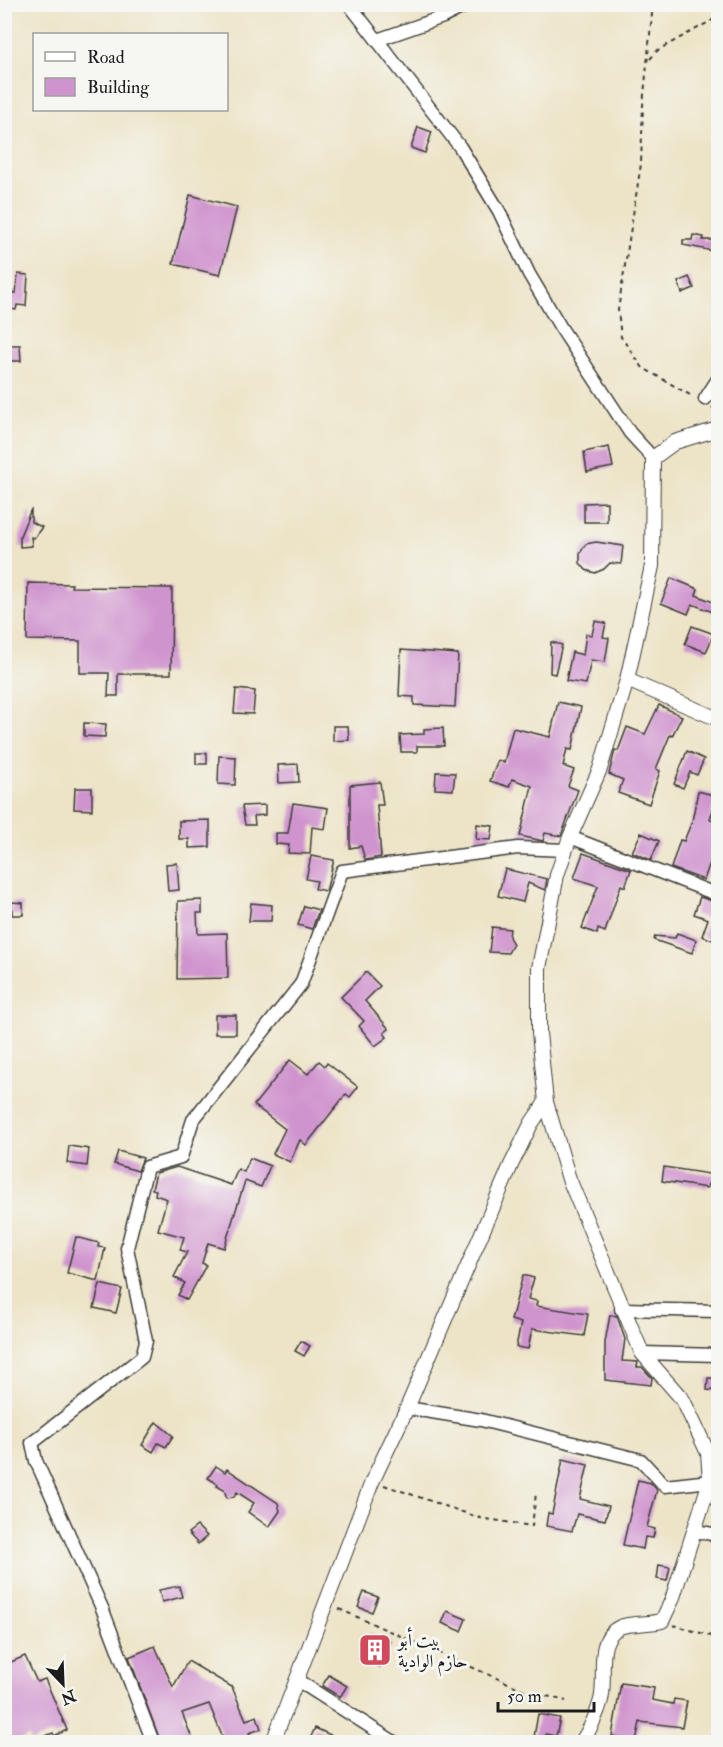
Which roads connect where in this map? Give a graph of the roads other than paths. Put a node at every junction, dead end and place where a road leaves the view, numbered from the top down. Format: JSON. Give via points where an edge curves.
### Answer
{"nodes":[{"id":1,"x":349,"y":4,"type":"edge"},
{"id":2,"x":469,"y":4,"type":"edge"},
{"id":3,"x":377,"y":40,"type":"junction"},
{"id":4,"x":718,"y":379,"type":"edge"},
{"id":5,"x":705,"y":399,"type":"road end"},
{"id":6,"x":718,"y":429,"type":"edge"},
{"id":7,"x":653,"y":458,"type":"junction"},
{"id":8,"x":627,"y":680,"type":"junction"},
{"id":9,"x":718,"y":718,"type":"edge"},
{"id":10,"x":567,"y":843,"type":"junction"},
{"id":11,"x":718,"y":895,"type":"edge"},
{"id":12,"x":546,"y":1102,"type":"junction"},
{"id":13,"x":621,"y":1309,"type":"junction"},
{"id":14,"x":718,"y":1311,"type":"edge"},
{"id":15,"x":642,"y":1353,"type":"junction"},
{"id":16,"x":718,"y":1356,"type":"edge"},
{"id":17,"x":407,"y":1408,"type":"junction"},
{"id":18,"x":710,"y":1481,"type":"junction"},
{"id":19,"x":694,"y":1532,"type":"junction"},
{"id":20,"x":718,"y":1535,"type":"edge"},
{"id":21,"x":297,"y":1680,"type":"junction"},
{"id":22,"x":153,"y":1743,"type":"edge"},
{"id":23,"x":273,"y":1743,"type":"edge"},
{"id":24,"x":394,"y":1743,"type":"edge"},
{"id":25,"x":582,"y":1743,"type":"edge"}],
"edges":[{"from":1,"to":3,"type":"street"},
{"from":2,"to":3,"type":"street"},
{"from":3,"to":7,"type":"street","via":[[460,147],[561,328],[630,433]]},
{"from":4,"to":5,"type":"street"},
{"from":6,"to":7,"type":"street","via":[[675,442]]},
{"from":7,"to":8,"type":"street","via":[[652,566]]},
{"from":8,"to":9,"type":"street"},
{"from":8,"to":10,"type":"street","via":[[600,770]]},
{"from":10,"to":11,"type":"street"},
{"from":10,"to":12,"type":"street","via":[[538,968]]},
{"from":10,"to":22,"type":"street","via":[[342,871],[301,984],[193,1120],[181,1157],[147,1167],[127,1248],[146,1341],[142,1357],[32,1443],[36,1461],[102,1608]]},
{"from":12,"to":13,"type":"street","via":[[568,1179]]},
{"from":12,"to":17,"type":"street","via":[[511,1165]]},
{"from":13,"to":14,"type":"street"},
{"from":13,"to":15,"type":"street"},
{"from":15,"to":16,"type":"street"},
{"from":15,"to":18,"type":"street","via":[[683,1400],[708,1453]]},
{"from":17,"to":18,"type":"street","via":[[481,1420],[641,1460],[665,1486]]},
{"from":17,"to":21,"type":"street","via":[[372,1482]]},
{"from":18,"to":19,"type":"street"},
{"from":19,"to":20,"type":"street"},
{"from":19,"to":25,"type":"street","via":[[662,1622],[629,1624],[612,1632],[606,1640],[602,1698]]},
{"from":21,"to":23,"type":"street"},
{"from":21,"to":24,"type":"street"}]}
